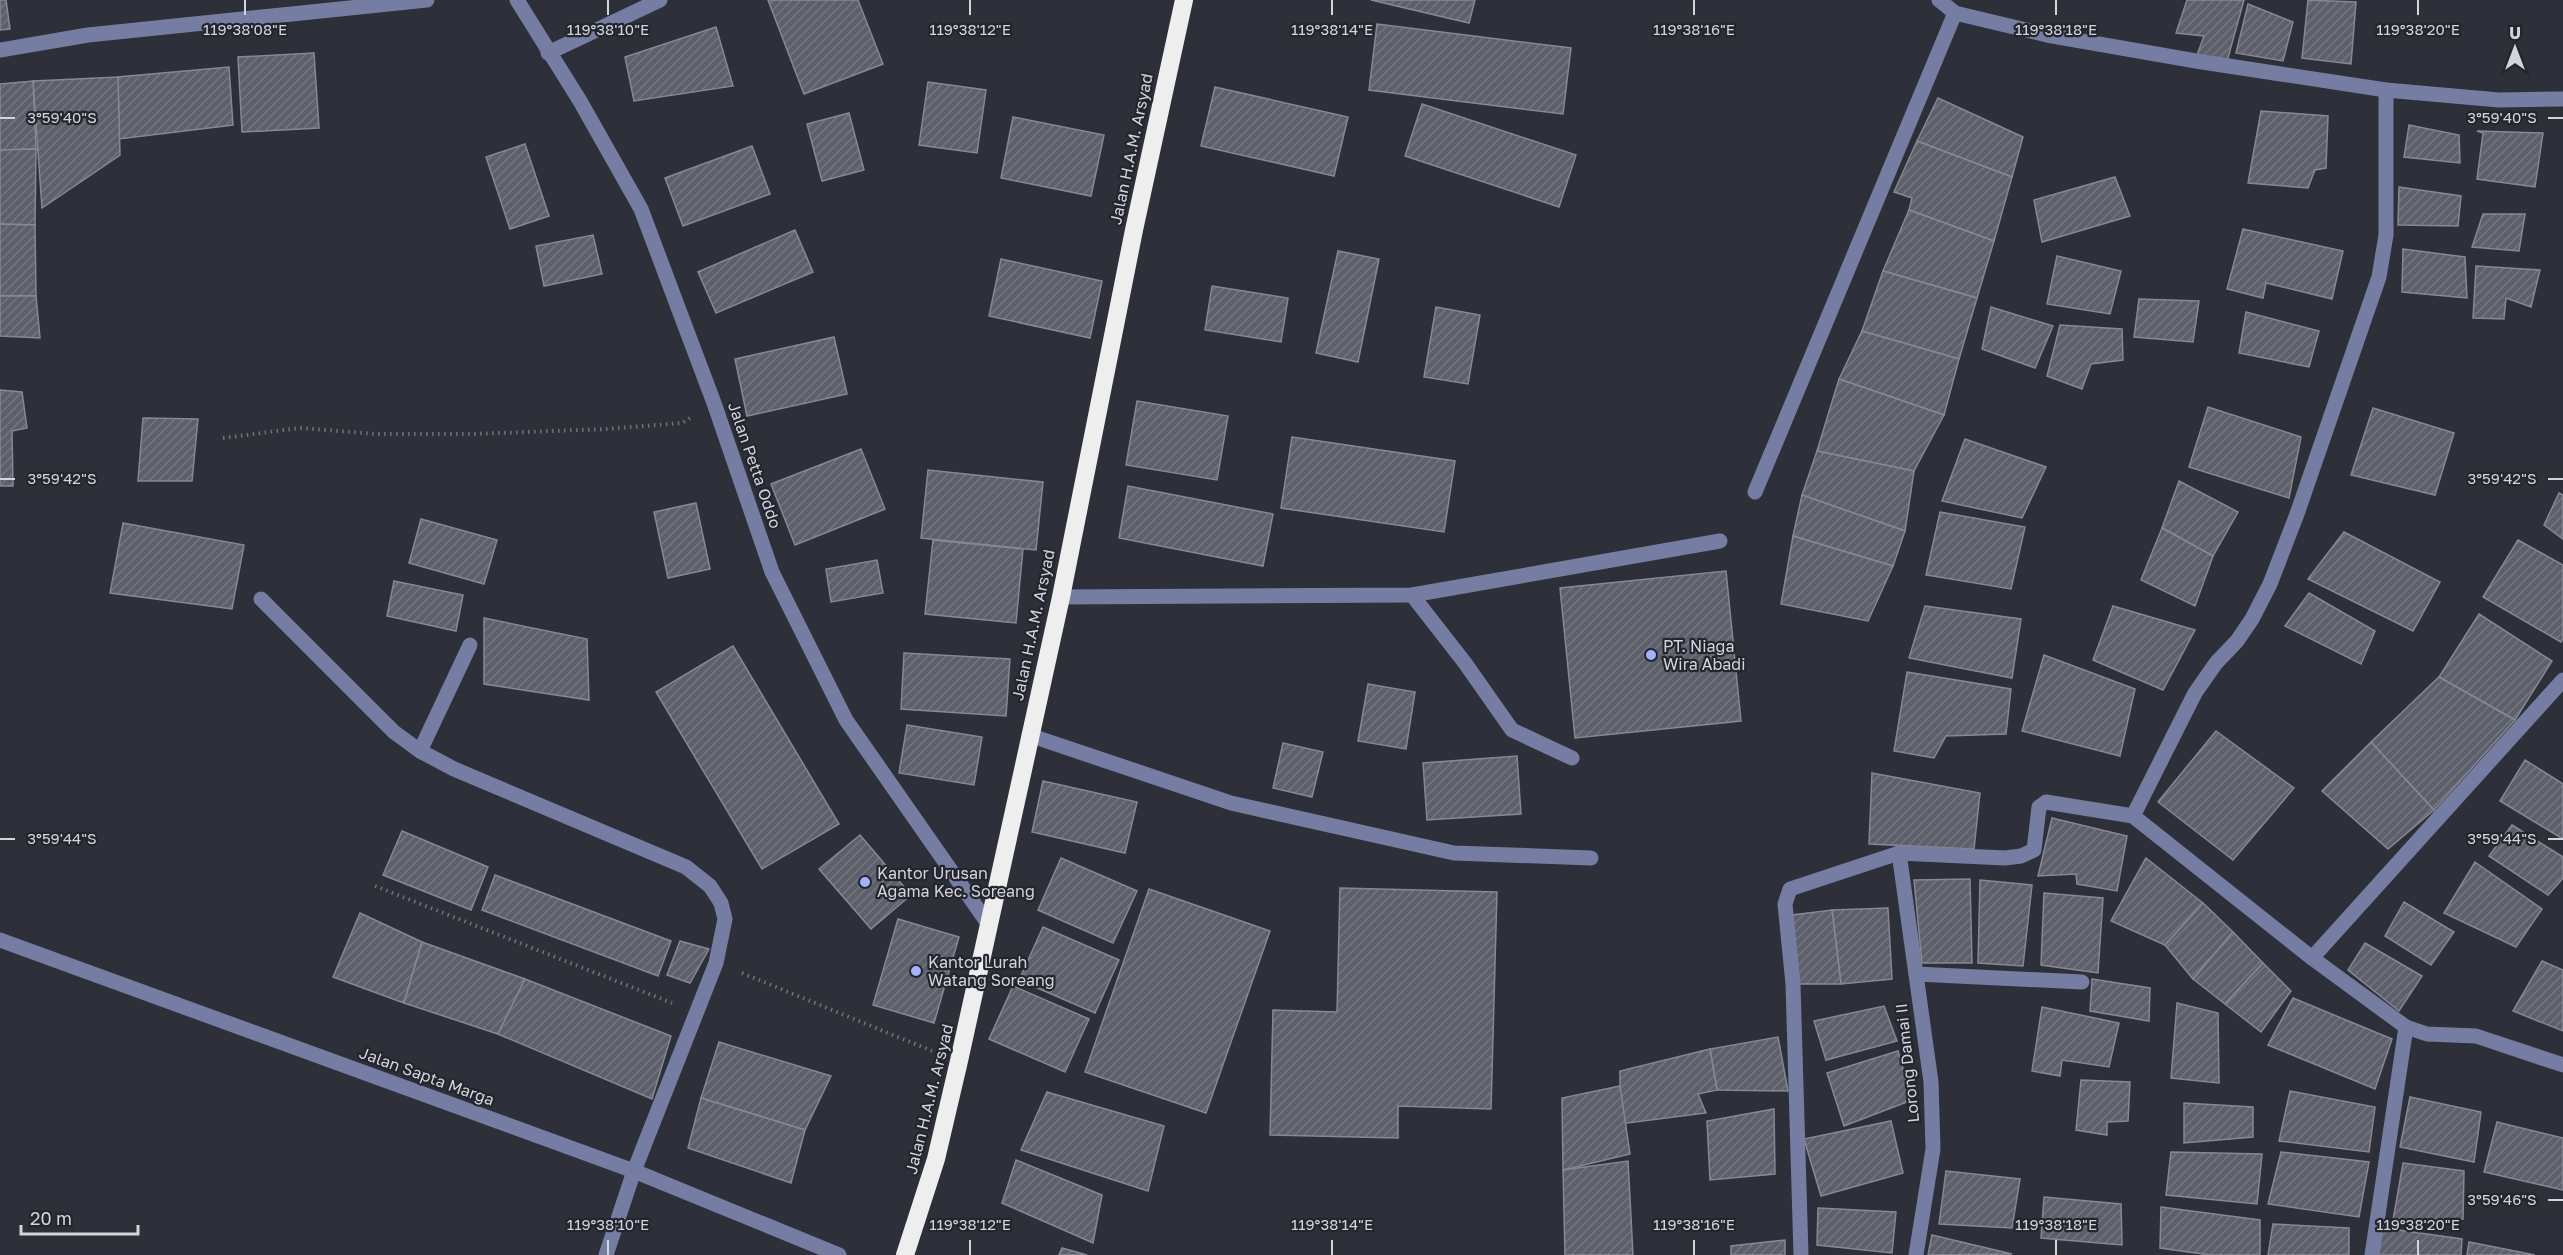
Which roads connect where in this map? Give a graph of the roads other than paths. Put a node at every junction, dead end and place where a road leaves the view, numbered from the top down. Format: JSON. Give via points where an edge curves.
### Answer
{"nodes":[{"id":1,"x":427,"y":0,"type":"edge"},
{"id":2,"x":518,"y":0,"type":"edge"},
{"id":3,"x":660,"y":0,"type":"edge"},
{"id":4,"x":1184,"y":0,"type":"edge"},
{"id":5,"x":1939,"y":0,"type":"edge"},
{"id":6,"x":1955,"y":13,"type":"junction"},
{"id":7,"x":0,"y":50,"type":"edge"},
{"id":8,"x":548,"y":53,"type":"junction"},
{"id":9,"x":2386,"y":90,"type":"junction"},
{"id":10,"x":2563,"y":99,"type":"edge"},
{"id":11,"x":1755,"y":492,"type":"dead end"},
{"id":12,"x":1720,"y":541,"type":"dead end"},
{"id":13,"x":1412,"y":596,"type":"junction"},
{"id":14,"x":1060,"y":597,"type":"junction"},
{"id":15,"x":261,"y":599,"type":"dead end"},
{"id":16,"x":470,"y":645,"type":"dead end"},
{"id":17,"x":2563,"y":680,"type":"edge"},
{"id":18,"x":1029,"y":735,"type":"junction"},
{"id":19,"x":420,"y":751,"type":"junction"},
{"id":20,"x":1572,"y":758,"type":"dead end"},
{"id":21,"x":2133,"y":816,"type":"junction"},
{"id":22,"x":1899,"y":853,"type":"junction"},
{"id":23,"x":1591,"y":858,"type":"dead end"},
{"id":24,"x":989,"y":925,"type":"junction"},
{"id":25,"x":0,"y":940,"type":"edge"},
{"id":26,"x":2312,"y":958,"type":"junction"},
{"id":27,"x":1916,"y":974,"type":"junction"},
{"id":28,"x":2082,"y":982,"type":"dead end"},
{"id":29,"x":2406,"y":1027,"type":"junction"},
{"id":30,"x":2563,"y":1065,"type":"edge"},
{"id":31,"x":634,"y":1170,"type":"junction"},
{"id":32,"x":606,"y":1255,"type":"edge"},
{"id":33,"x":839,"y":1255,"type":"edge"},
{"id":34,"x":905,"y":1255,"type":"edge"},
{"id":35,"x":1801,"y":1255,"type":"edge"},
{"id":36,"x":1916,"y":1255,"type":"edge"},
{"id":37,"x":2372,"y":1255,"type":"edge"}],
"edges":[{"from":1,"to":7,"type":"street","via":[[88,35]]},
{"from":2,"to":8,"type":"street","name":"Jalan Petta Oddo"},
{"from":3,"to":8,"type":"street"},
{"from":4,"to":14,"type":"highway","name":"Jalan H.A.M. Arsyad"},
{"from":5,"to":6,"type":"street"},
{"from":6,"to":9,"type":"street","via":[[2047,35]]},
{"from":6,"to":11,"type":"street"},
{"from":8,"to":24,"type":"street","name":"Jalan Petta Oddo","via":[[641,209],[772,572],[846,720]]},
{"from":9,"to":10,"type":"street","via":[[2499,100]]},
{"from":9,"to":21,"type":"street","via":[[2386,235],[2379,277],[2297,514],[2252,620],[2195,693]]},
{"from":12,"to":13,"type":"street"},
{"from":13,"to":14,"type":"street"},
{"from":13,"to":20,"type":"street","via":[[1512,730]]},
{"from":14,"to":18,"type":"highway","name":"Jalan H.A.M. Arsyad"},
{"from":15,"to":19,"type":"street","via":[[368,708]]},
{"from":16,"to":19,"type":"street"},
{"from":17,"to":26,"type":"street"},
{"from":18,"to":23,"type":"street","via":[[1231,803],[1454,853]]},
{"from":18,"to":24,"type":"highway","name":"Jalan H.A.M. Arsyad"},
{"from":19,"to":31,"type":"street","via":[[686,867],[710,886],[721,903],[725,919],[716,963]]},
{"from":21,"to":22,"type":"street","via":[[2046,802],[2039,807],[2034,850],[2021,856]]},
{"from":21,"to":26,"type":"street"},
{"from":22,"to":27,"type":"street","name":"Lorong Damai II"},
{"from":22,"to":35,"type":"street","via":[[1790,890],[1785,904],[1793,984]]},
{"from":24,"to":34,"type":"highway","name":"Jalan H.A.M. Arsyad","via":[[936,1160]]},
{"from":25,"to":31,"type":"street","name":"Jalan Sapta Marga"},
{"from":26,"to":29,"type":"street"},
{"from":27,"to":28,"type":"street"},
{"from":27,"to":36,"type":"street","name":"Lorong Damai II","via":[[1931,1082],[1933,1149]]},
{"from":29,"to":30,"type":"street","via":[[2427,1034],[2476,1036]]},
{"from":29,"to":37,"type":"street"},
{"from":31,"to":32,"type":"street"},
{"from":31,"to":33,"type":"street","name":"Jalan Sapta Marga"}]}
